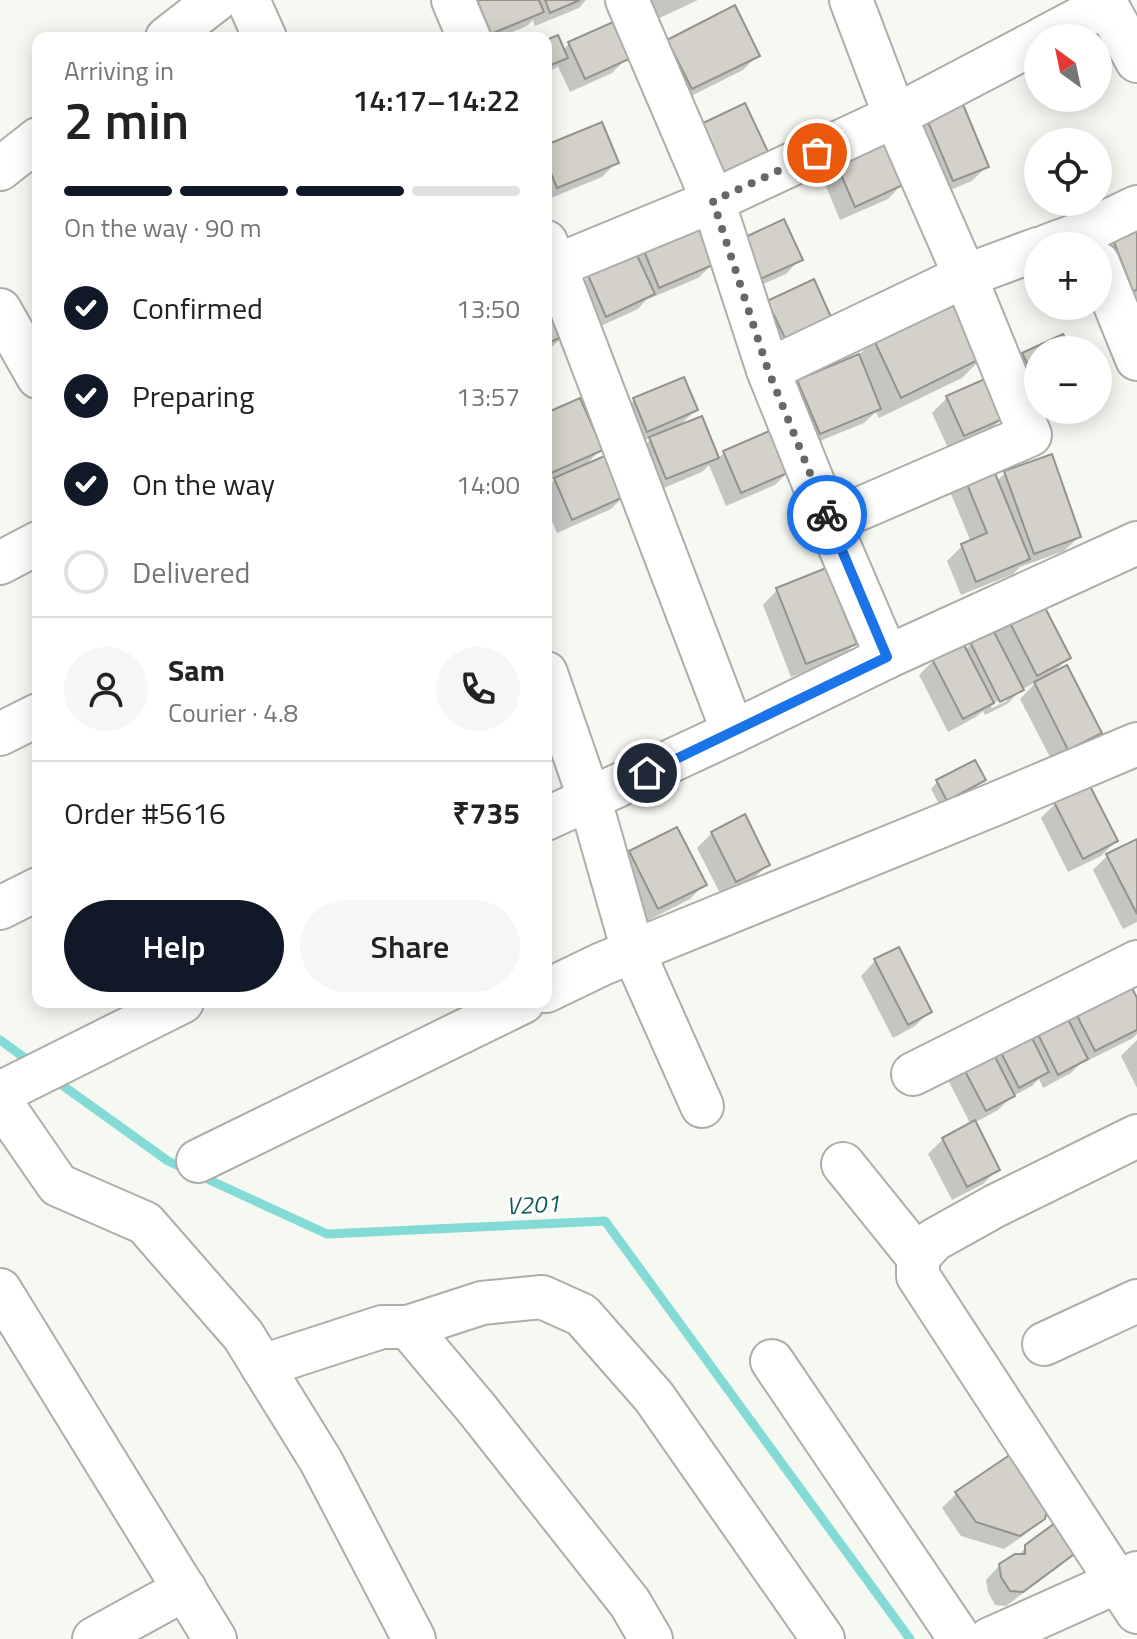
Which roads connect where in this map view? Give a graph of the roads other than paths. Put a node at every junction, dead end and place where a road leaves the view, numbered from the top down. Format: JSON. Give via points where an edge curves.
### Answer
{"nodes":[{"id":1,"x":216,"y":0,"type":"edge"},
{"id":2,"x":248,"y":0,"type":"edge"},
{"id":3,"x":453,"y":0,"type":"edge"},
{"id":4,"x":627,"y":0,"type":"edge"},
{"id":5,"x":851,"y":0,"type":"edge"},
{"id":6,"x":1105,"y":2,"type":"edge"},
{"id":7,"x":1067,"y":24,"type":"edge"},
{"id":8,"x":175,"y":32,"type":"edge"},
{"id":9,"x":262,"y":32,"type":"edge"},
{"id":10,"x":466,"y":32,"type":"edge"},
{"id":11,"x":1024,"y":48,"type":"edge"},
{"id":12,"x":1136,"y":58,"type":"edge"},
{"id":13,"x":895,"y":116,"type":"junction"},
{"id":14,"x":32,"y":144,"type":"edge"},
{"id":15,"x":0,"y":169,"type":"edge"},
{"id":16,"x":713,"y":201,"type":"junction"},
{"id":17,"x":1137,"y":207,"type":"edge"},
{"id":18,"x":1108,"y":232,"type":"edge"},
{"id":19,"x":1024,"y":254,"type":"edge"},
{"id":20,"x":552,"y":258,"type":"edge"},
{"id":21,"x":552,"y":267,"type":"edge"},
{"id":22,"x":965,"y":276,"type":"junction"},
{"id":23,"x":1112,"y":298,"type":"edge"},
{"id":24,"x":0,"y":310,"type":"edge"},
{"id":25,"x":1137,"y":359,"type":"edge"},
{"id":26,"x":32,"y":366,"type":"edge"},
{"id":27,"x":768,"y":370,"type":"junction"},
{"id":28,"x":829,"y":522,"type":"junction"},
{"id":29,"x":1137,"y":543,"type":"edge"},
{"id":30,"x":32,"y":546,"type":"edge"},
{"id":31,"x":0,"y":563,"type":"edge"},
{"id":32,"x":887,"y":657,"type":"junction"},
{"id":33,"x":552,"y":690,"type":"edge"},
{"id":34,"x":32,"y":718,"type":"edge"},
{"id":35,"x":733,"y":732,"type":"junction"},
{"id":36,"x":0,"y":734,"type":"edge"},
{"id":37,"x":1137,"y":744,"type":"edge"},
{"id":38,"x":590,"y":800,"type":"junction"},
{"id":39,"x":552,"y":816,"type":"edge"},
{"id":40,"x":32,"y":892,"type":"edge"},
{"id":41,"x":0,"y":908,"type":"edge"},
{"id":42,"x":633,"y":951,"type":"junction"},
{"id":43,"x":1137,"y":962,"type":"edge"},
{"id":44,"x":552,"y":988,"type":"edge"},
{"id":45,"x":170,"y":1008,"type":"edge"},
{"id":46,"x":511,"y":1008,"type":"edge"},
{"id":47,"x":913,"y":1074,"type":"dead end"},
{"id":48,"x":22,"y":1084,"type":"edge"},
{"id":49,"x":702,"y":1106,"type":"dead end"},
{"id":50,"x":1137,"y":1136,"type":"edge"},
{"id":51,"x":198,"y":1161,"type":"dead end"},
{"id":52,"x":843,"y":1164,"type":"dead end"},
{"id":53,"x":918,"y":1257,"type":"junction"},
{"id":54,"x":0,"y":1290,"type":"edge"},
{"id":55,"x":1137,"y":1301,"type":"edge"},
{"id":56,"x":408,"y":1327,"type":"junction"},
{"id":57,"x":1044,"y":1344,"type":"dead end"},
{"id":58,"x":772,"y":1361,"type":"dead end"},
{"id":59,"x":262,"y":1366,"type":"junction"},
{"id":60,"x":185,"y":1589,"type":"junction"},
{"id":61,"x":1130,"y":1589,"type":"edge"},
{"id":62,"x":94,"y":1639,"type":"edge"},
{"id":63,"x":215,"y":1639,"type":"edge"},
{"id":64,"x":414,"y":1639,"type":"edge"},
{"id":65,"x":651,"y":1639,"type":"edge"},
{"id":66,"x":823,"y":1639,"type":"edge"},
{"id":67,"x":960,"y":1639,"type":"edge"},
{"id":68,"x":990,"y":1639,"type":"edge"}],
"edges":[{"from":1,"to":8,"type":"street"},
{"from":2,"to":9,"type":"street"},
{"from":3,"to":10,"type":"street"},
{"from":4,"to":16,"type":"street"},
{"from":5,"to":13,"type":"street"},
{"from":6,"to":7,"type":"street"},
{"from":6,"to":12,"type":"street"},
{"from":11,"to":13,"type":"street"},
{"from":13,"to":16,"type":"street"},
{"from":13,"to":22,"type":"street"},
{"from":14,"to":15,"type":"street"},
{"from":16,"to":20,"type":"street"},
{"from":16,"to":27,"type":"street"},
{"from":17,"to":18,"type":"street"},
{"from":19,"to":22,"type":"street"},
{"from":21,"to":35,"type":"street"},
{"from":22,"to":27,"type":"street"},
{"from":22,"to":28,"type":"street","via":[[1030,435]]},
{"from":23,"to":25,"type":"street"},
{"from":24,"to":26,"type":"street"},
{"from":27,"to":28,"type":"street"},
{"from":28,"to":32,"type":"street"},
{"from":29,"to":32,"type":"street"},
{"from":30,"to":31,"type":"street"},
{"from":32,"to":35,"type":"street"},
{"from":33,"to":38,"type":"street"},
{"from":34,"to":36,"type":"street"},
{"from":35,"to":38,"type":"street"},
{"from":37,"to":42,"type":"street"},
{"from":38,"to":39,"type":"street"},
{"from":38,"to":42,"type":"street"},
{"from":40,"to":41,"type":"street"},
{"from":42,"to":44,"type":"street"},
{"from":42,"to":49,"type":"street"},
{"from":43,"to":47,"type":"street"},
{"from":45,"to":48,"type":"street"},
{"from":46,"to":51,"type":"street"},
{"from":48,"to":59,"type":"street","via":[[58,1185],[145,1223],[243,1335]]},
{"from":50,"to":53,"type":"street","via":[[995,1206],[934,1240]]},
{"from":52,"to":53,"type":"street"},
{"from":53,"to":61,"type":"street","via":[[918,1276]]},
{"from":54,"to":60,"type":"street"},
{"from":55,"to":57,"type":"street"},
{"from":56,"to":59,"type":"street","via":[[382,1327]]},
{"from":56,"to":65,"type":"street","via":[[620,1591]]},
{"from":56,"to":66,"type":"street","via":[[482,1303],[542,1297],[582,1315],[654,1397]]},
{"from":58,"to":67,"type":"street"},
{"from":59,"to":64,"type":"street","via":[[321,1461]]},
{"from":60,"to":62,"type":"street"},
{"from":60,"to":63,"type":"street"},
{"from":61,"to":68,"type":"street"}]}
